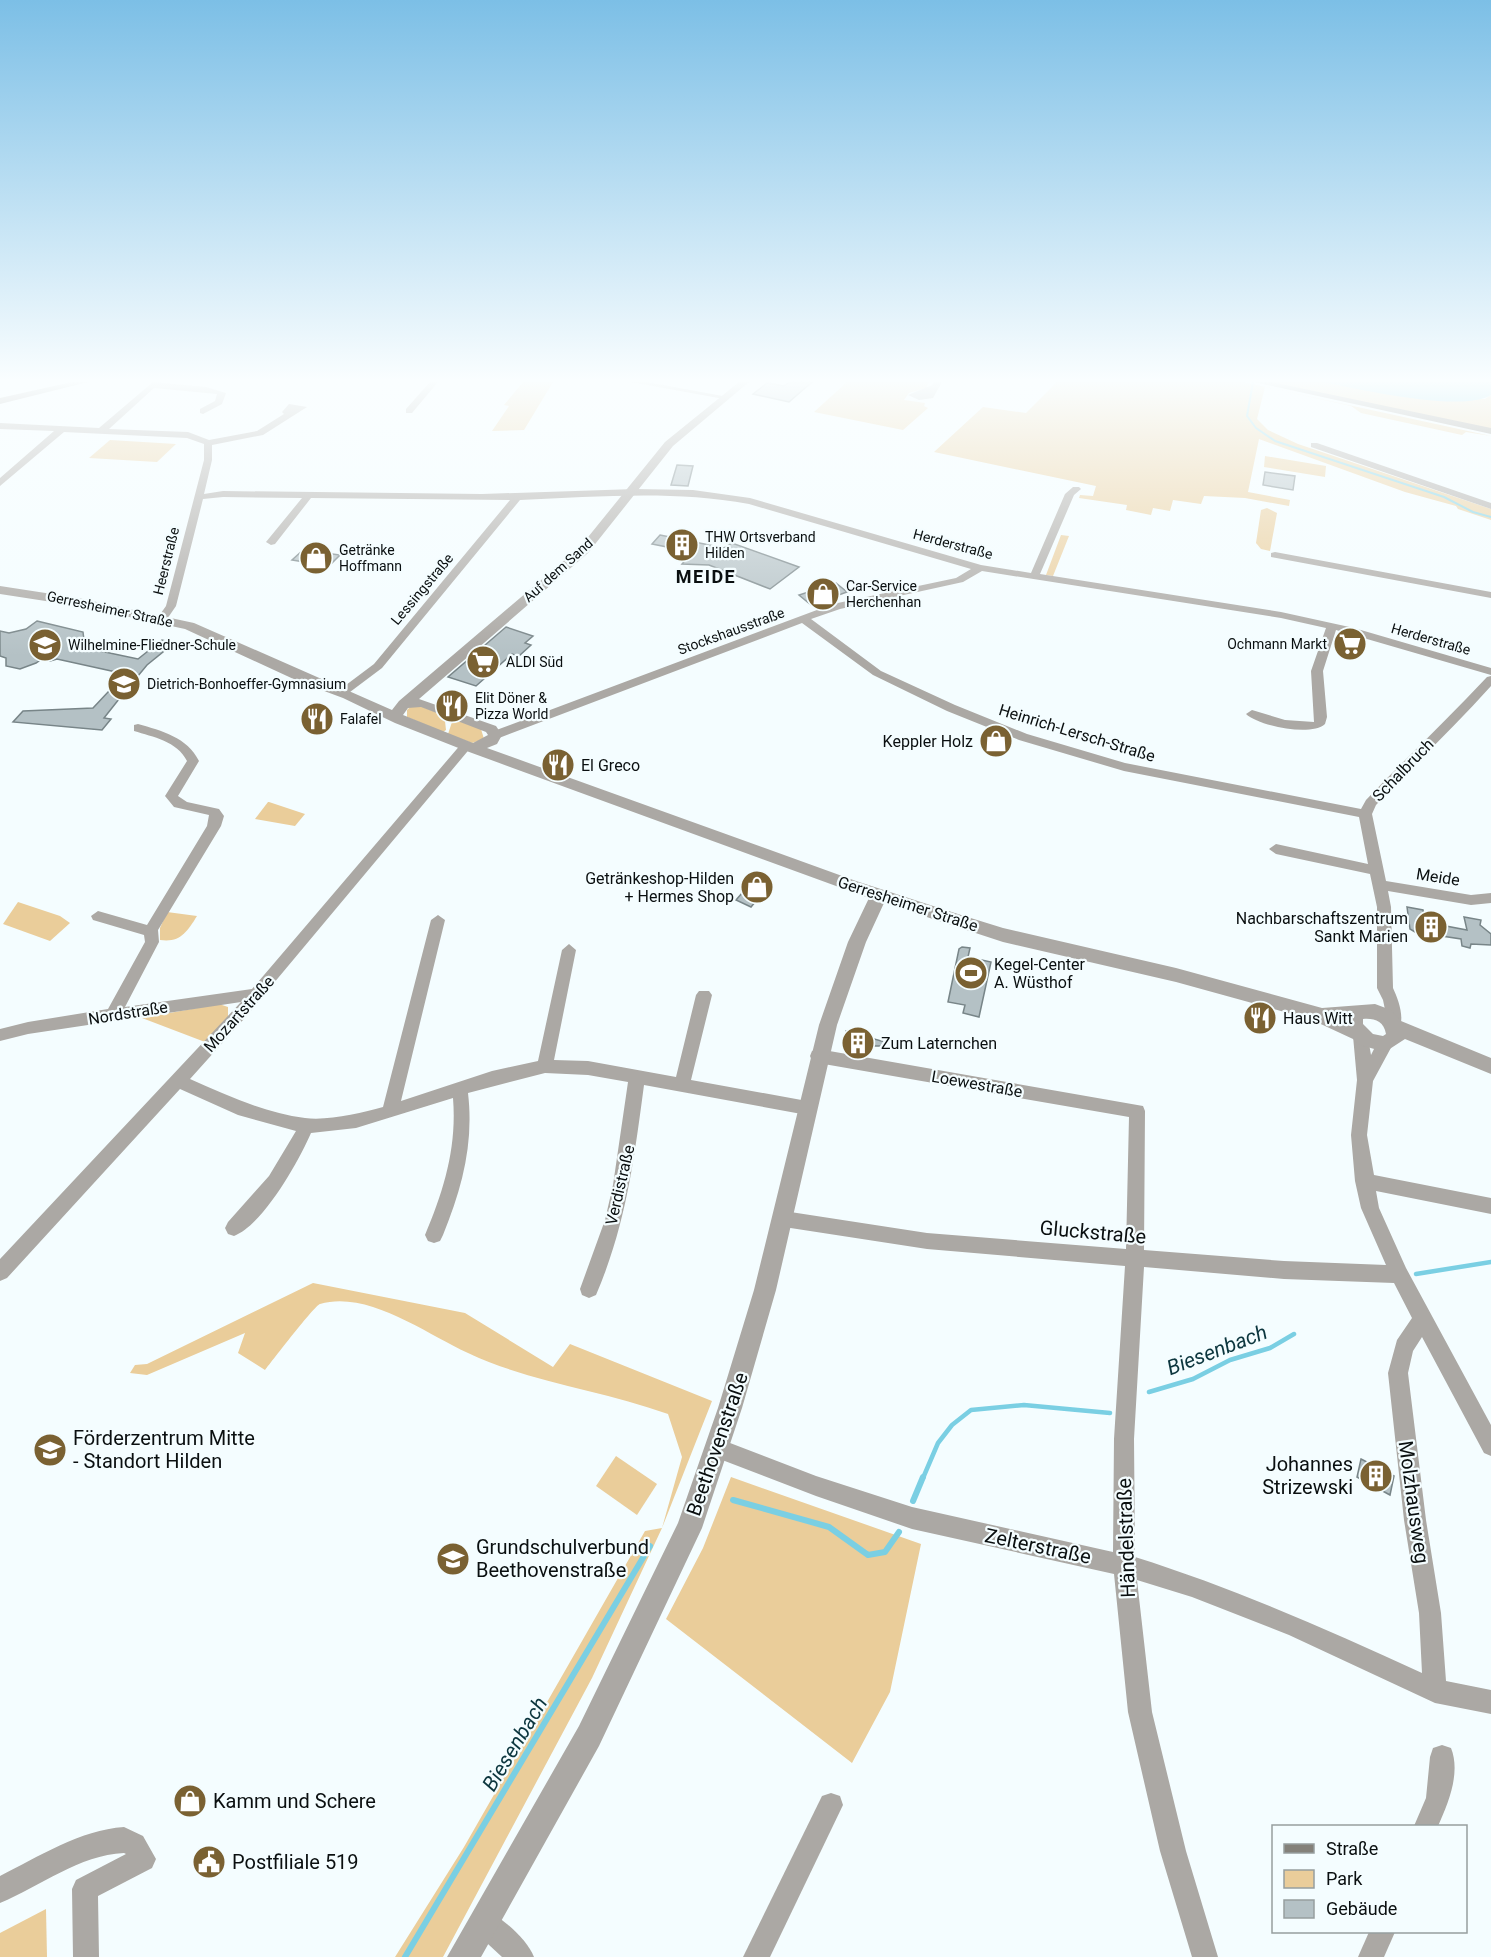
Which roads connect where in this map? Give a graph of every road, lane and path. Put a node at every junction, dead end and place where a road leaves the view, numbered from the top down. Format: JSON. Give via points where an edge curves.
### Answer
{"nodes":[{"id":1,"x":205,"y":473,"type":"edge"},
{"id":2,"x":646,"y":473,"type":"edge"},
{"id":3,"x":1396,"y":473,"type":"edge"},
{"id":4,"x":1076,"y":489,"type":"dead end"},
{"id":5,"x":631,"y":492,"type":"junction"},
{"id":6,"x":200,"y":494,"type":"junction"},
{"id":7,"x":309,"y":495,"type":"junction"},
{"id":8,"x":517,"y":497,"type":"junction"},
{"id":9,"x":1491,"y":506,"type":"edge"},
{"id":10,"x":271,"y":542,"type":"dead end"},
{"id":11,"x":1275,"y":555,"type":"dead end"},
{"id":12,"x":980,"y":568,"type":"junction"},
{"id":13,"x":1034,"y":577,"type":"junction"},
{"id":14,"x":0,"y":590,"type":"edge"},
{"id":15,"x":1491,"y":595,"type":"edge"},
{"id":16,"x":161,"y":620,"type":"junction"},
{"id":17,"x":804,"y":620,"type":"junction"},
{"id":18,"x":1335,"y":628,"type":"junction"},
{"id":19,"x":1491,"y":672,"type":"edge"},
{"id":20,"x":440,"y":674,"type":"junction"},
{"id":21,"x":1491,"y":679,"type":"edge"},
{"id":22,"x":345,"y":695,"type":"junction"},
{"id":23,"x":423,"y":703,"type":"junction"},
{"id":24,"x":400,"y":709,"type":"junction"},
{"id":25,"x":1252,"y":714,"type":"dead end"},
{"id":26,"x":138,"y":728,"type":"dead end"},
{"id":27,"x":493,"y":739,"type":"junction"},
{"id":28,"x":470,"y":747,"type":"junction"},
{"id":29,"x":512,"y":762,"type":"junction"},
{"id":30,"x":1365,"y":814,"type":"junction"},
{"id":31,"x":1276,"y":849,"type":"dead end"},
{"id":32,"x":1379,"y":878,"type":"junction"},
{"id":33,"x":879,"y":895,"type":"junction"},
{"id":34,"x":1491,"y":898,"type":"edge"},
{"id":35,"x":98,"y":916,"type":"dead end"},
{"id":36,"x":438,"y":920,"type":"dead end"},
{"id":37,"x":151,"y":930,"type":"junction"},
{"id":38,"x":569,"y":951,"type":"dead end"},
{"id":39,"x":1385,"y":988,"type":"junction"},
{"id":40,"x":256,"y":995,"type":"junction"},
{"id":41,"x":704,"y":995,"type":"dead end"},
{"id":42,"x":112,"y":1015,"type":"junction"},
{"id":43,"x":1360,"y":1023,"type":"junction"},
{"id":44,"x":1392,"y":1034,"type":"junction"},
{"id":45,"x":0,"y":1035,"type":"edge"},
{"id":46,"x":818,"y":1056,"type":"junction"},
{"id":47,"x":1482,"y":1063,"type":"edge"},
{"id":48,"x":545,"y":1066,"type":"junction"},
{"id":49,"x":637,"y":1079,"type":"junction"},
{"id":50,"x":179,"y":1080,"type":"junction"},
{"id":51,"x":1365,"y":1080,"type":"junction"},
{"id":52,"x":682,"y":1085,"type":"junction"},
{"id":53,"x":460,"y":1090,"type":"junction"},
{"id":54,"x":807,"y":1108,"type":"junction"},
{"id":55,"x":1137,"y":1111,"type":"joint"},
{"id":56,"x":390,"y":1112,"type":"junction"},
{"id":57,"x":306,"y":1126,"type":"junction"},
{"id":58,"x":1364,"y":1181,"type":"junction"},
{"id":59,"x":1491,"y":1206,"type":"edge"},
{"id":60,"x":784,"y":1219,"type":"junction"},
{"id":61,"x":234,"y":1228,"type":"dead end"},
{"id":62,"x":434,"y":1236,"type":"dead end"},
{"id":63,"x":1135,"y":1258,"type":"junction"},
{"id":64,"x":0,"y":1272,"type":"edge"},
{"id":65,"x":1399,"y":1274,"type":"junction"},
{"id":66,"x":589,"y":1288,"type":"dead end"},
{"id":67,"x":1424,"y":1319,"type":"junction"},
{"id":68,"x":1491,"y":1446,"type":"edge"},
{"id":69,"x":717,"y":1448,"type":"junction"},
{"id":70,"x":1124,"y":1565,"type":"junction"},
{"id":71,"x":1435,"y":1691,"type":"junction"},
{"id":72,"x":1491,"y":1702,"type":"edge"},
{"id":73,"x":1442,"y":1757,"type":"dead end"},
{"id":74,"x":831,"y":1805,"type":"dead end"},
{"id":75,"x":1427,"y":1825,"type":"edge"},
{"id":76,"x":0,"y":1890,"type":"edge"},
{"id":77,"x":483,"y":1922,"type":"junction"},
{"id":78,"x":1382,"y":1933,"type":"edge"},
{"id":79,"x":86,"y":1957,"type":"edge"},
{"id":80,"x":463,"y":1957,"type":"edge"},
{"id":81,"x":521,"y":1957,"type":"edge"},
{"id":82,"x":756,"y":1957,"type":"edge"},
{"id":83,"x":1205,"y":1957,"type":"edge"},
{"id":84,"x":1371,"y":1957,"type":"edge"}],
"edges":[{"from":1,"to":6,"type":"street","name":"Heerstraße"},
{"from":2,"to":5,"type":"street","name":"Auf dem Sand"},
{"from":3,"to":9,"type":"street"},
{"from":4,"to":13,"type":"street","via":[[1070,494]]},
{"from":5,"to":8,"type":"street","name":"Herderstraße"},
{"from":5,"to":12,"type":"street","name":"Herderstraße","via":[[695,492],[731,497]]},
{"from":5,"to":20,"type":"street","name":"Auf dem Sand","via":[[584,550]]},
{"from":6,"to":7,"type":"street","name":"Herderstraße"},
{"from":6,"to":16,"type":"street","name":"Heerstraße","via":[[171,606]]},
{"from":7,"to":8,"type":"street","name":"Herderstraße"},
{"from":7,"to":10,"type":"street"},
{"from":8,"to":22,"type":"street","name":"Lessingstraße","via":[[378,666]]},
{"from":11,"to":15,"type":"street"},
{"from":12,"to":13,"type":"street","name":"Herderstraße"},
{"from":12,"to":17,"type":"street","name":"Stockshausstraße","via":[[959,580],[845,604]]},
{"from":13,"to":18,"type":"street","name":"Herderstraße","via":[[1226,604]]},
{"from":14,"to":16,"type":"street","name":"Gerresheimer Straße"},
{"from":16,"to":22,"type":"street","name":"Gerresheimer Straße","via":[[195,628]]},
{"from":17,"to":27,"type":"street","name":"Stockshausstraße"},
{"from":17,"to":30,"type":"street","name":"Heinrich-Lersch-Straße","via":[[877,673],[1023,737],[1134,770]]},
{"from":18,"to":19,"type":"street","name":"Herderstraße"},
{"from":18,"to":25,"type":"street","via":[[1317,666],[1319,724],[1277,722]]},
{"from":20,"to":23,"type":"street","name":"Auf dem Sand"},
{"from":20,"to":24,"type":"street","name":"Auf dem Sand"},
{"from":21,"to":30,"type":"street","name":"Schalbruch","via":[[1376,796]]},
{"from":22,"to":24,"type":"street","name":"Gerresheimer Straße","via":[[364,706]]},
{"from":23,"to":24,"type":"street","name":"Gerresheimer Straße"},
{"from":23,"to":27,"type":"street","name":"Gerresheimer Straße","via":[[491,729]]},
{"from":24,"to":28,"type":"street","name":"Gerresheimer Straße","via":[[400,720]]},
{"from":26,"to":37,"type":"street","via":[[174,740],[191,755],[193,761],[171,796],[173,801],[205,808],[217,816]]},
{"from":27,"to":28,"type":"street"},
{"from":27,"to":29,"type":"street","name":"Gerresheimer Straße"},
{"from":28,"to":29,"type":"street","name":"Gerresheimer Straße"},
{"from":28,"to":40,"type":"street","name":"Mozartstraße"},
{"from":29,"to":33,"type":"street","name":"Gerresheimer Straße"},
{"from":30,"to":32,"type":"street","name":"Schalbruch"},
{"from":31,"to":32,"type":"street","name":"Meide"},
{"from":32,"to":34,"type":"street","name":"Meide","via":[[1471,900]]},
{"from":32,"to":39,"type":"street","name":"Schalbruch","via":[[1384,907]]},
{"from":33,"to":43,"type":"street","name":"Gerresheimer Straße","via":[[1003,935]]},
{"from":33,"to":46,"type":"street","name":"Beethovenstraße","via":[[842,980]]},
{"from":35,"to":37,"type":"street"},
{"from":36,"to":56,"type":"street"},
{"from":37,"to":42,"type":"street","via":[[152,942]]},
{"from":38,"to":48,"type":"street"},
{"from":39,"to":43,"type":"street","via":[[1376,1007]]},
{"from":39,"to":44,"type":"street","name":"Schalbruch","via":[[1391,1000]]},
{"from":40,"to":42,"type":"street","name":"Nordstraße"},
{"from":40,"to":50,"type":"street","name":"Mozartstraße"},
{"from":41,"to":52,"type":"street"},
{"from":42,"to":45,"type":"street","name":"Nordstraße"},
{"from":43,"to":44,"type":"street","via":[[1373,1043]]},
{"from":43,"to":44,"type":"street","via":[[1387,1017]]},
{"from":43,"to":51,"type":"street"},
{"from":44,"to":47,"type":"street"},
{"from":44,"to":51,"type":"street"},
{"from":46,"to":54,"type":"street","name":"Beethovenstraße"},
{"from":46,"to":55,"type":"street","name":"Loewestraße"},
{"from":48,"to":49,"type":"street","via":[[588,1068]]},
{"from":48,"to":53,"type":"street"},
{"from":49,"to":52,"type":"street"},
{"from":49,"to":66,"type":"street","name":"Verdistraße","via":[[614,1220]]},
{"from":50,"to":57,"type":"street","via":[[244,1110]]},
{"from":50,"to":64,"type":"street","name":"Mozartstraße"},
{"from":51,"to":58,"type":"street","via":[[1359,1135]]},
{"from":52,"to":54,"type":"street"},
{"from":53,"to":56,"type":"street"},
{"from":53,"to":62,"type":"street","via":[[464,1130],[459,1170]]},
{"from":54,"to":60,"type":"street","name":"Beethovenstraße"},
{"from":55,"to":63,"type":"street","name":"Händelstraße"},
{"from":56,"to":57,"type":"street"},
{"from":57,"to":61,"type":"street","via":[[285,1170]]},
{"from":58,"to":59,"type":"street"},
{"from":58,"to":65,"type":"street","via":[[1376,1225]]},
{"from":60,"to":63,"type":"street","name":"Gluckstraße","via":[[927,1241]]},
{"from":60,"to":69,"type":"street","name":"Beethovenstraße"},
{"from":63,"to":65,"type":"street","name":"Gluckstraße"},
{"from":63,"to":70,"type":"street","name":"Händelstraße","via":[[1124,1439]]},
{"from":65,"to":67,"type":"street"},
{"from":67,"to":68,"type":"street"},
{"from":67,"to":71,"type":"street","name":"Molzhausweg","via":[[1404,1347],[1398,1373],[1414,1520],[1430,1613]]},
{"from":69,"to":70,"type":"street","name":"Zelterstraße","via":[[912,1518]]},
{"from":69,"to":77,"type":"street","name":"Beethovenstraße","via":[[689,1528],[634,1645],[589,1736]]},
{"from":70,"to":71,"type":"street","name":"Zelterstraße","via":[[1192,1586],[1295,1626]]},
{"from":70,"to":83,"type":"street","name":"Händelstraße","via":[[1140,1712],[1173,1851]]},
{"from":71,"to":72,"type":"street","name":"Zelterstraße"},
{"from":73,"to":75,"type":"street","via":[[1438,1800]]},
{"from":74,"to":82,"type":"street"},
{"from":76,"to":79,"type":"street","via":[[99,1844],[124,1840],[132,1843],[143,1859],[85,1889]]},
{"from":77,"to":80,"type":"street","name":"Beethovenstraße"},
{"from":77,"to":81,"type":"street"},
{"from":78,"to":84,"type":"street"}]}
